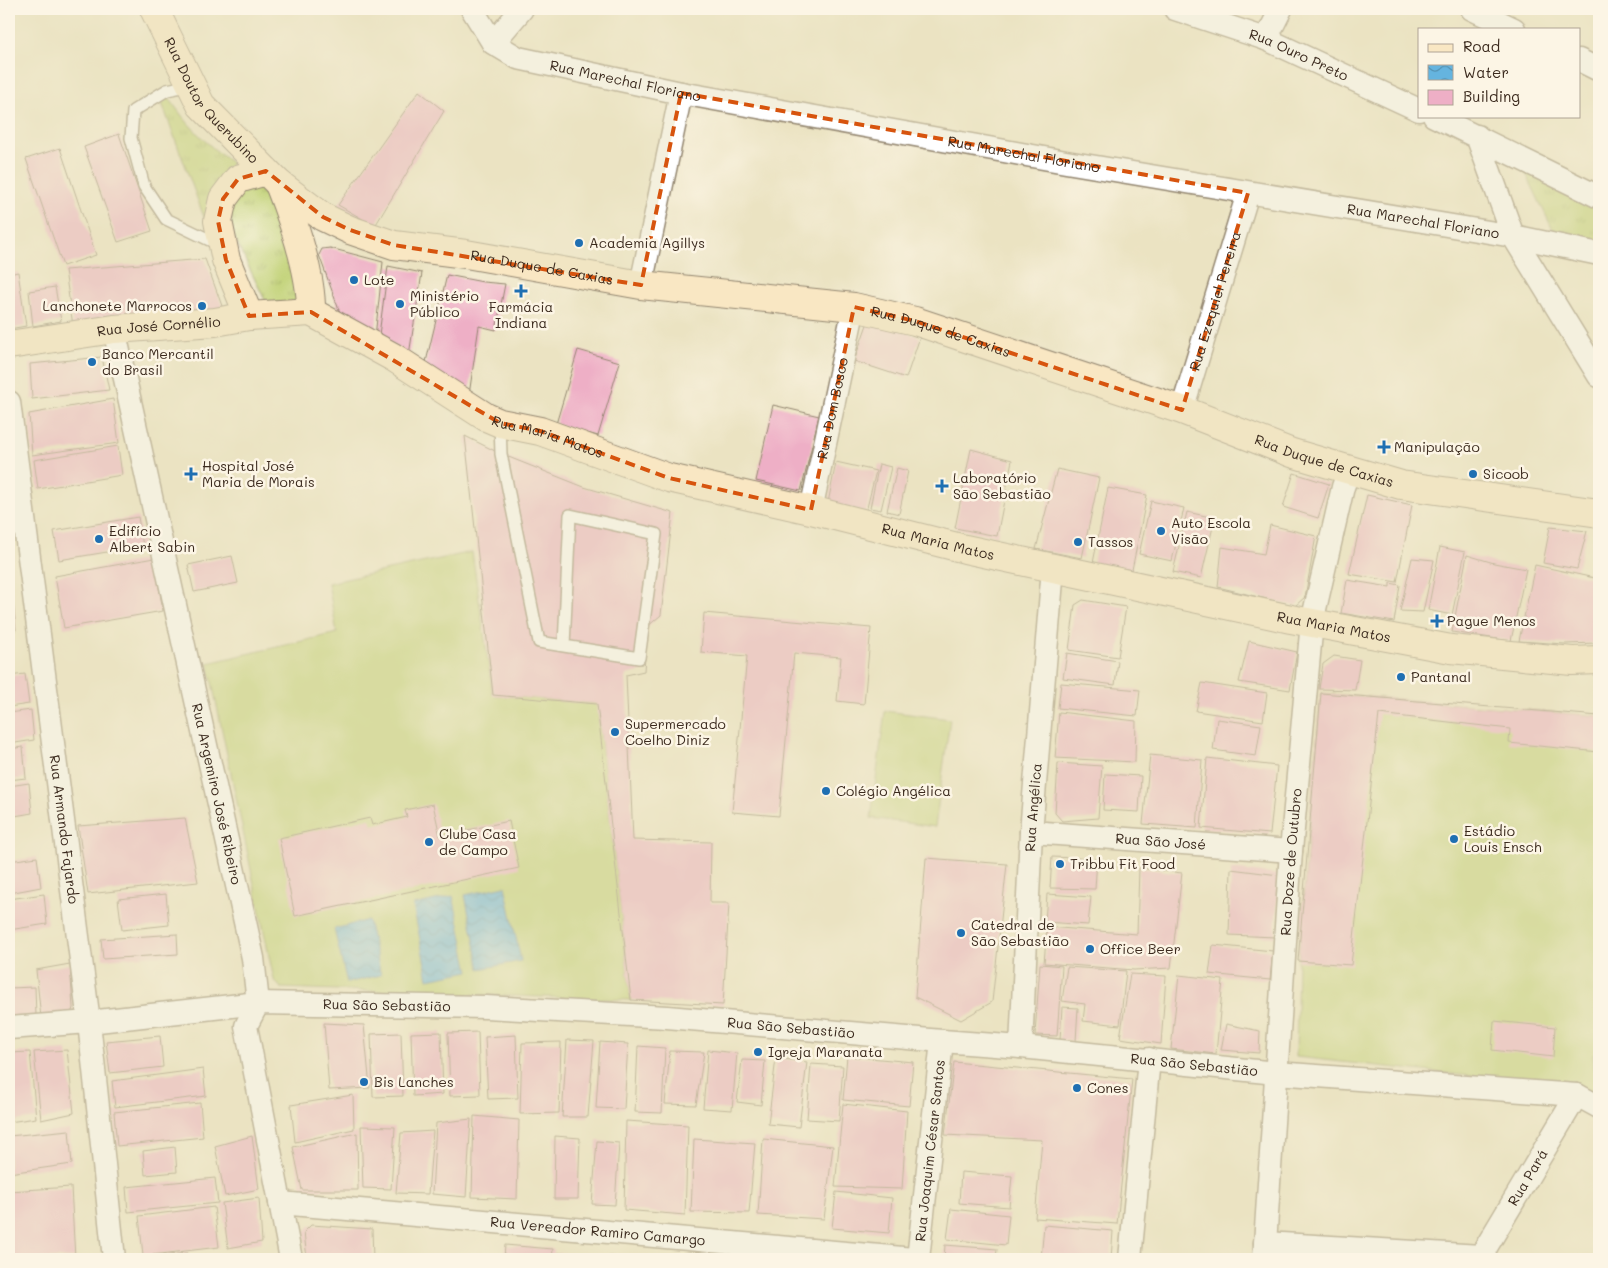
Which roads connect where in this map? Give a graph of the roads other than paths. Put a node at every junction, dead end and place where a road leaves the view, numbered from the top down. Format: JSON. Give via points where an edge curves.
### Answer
{"nodes":[{"id":1,"x":154,"y":9,"type":"edge"},
{"id":2,"x":472,"y":9,"type":"edge"},
{"id":3,"x":522,"y":9,"type":"edge"},
{"id":4,"x":1175,"y":9,"type":"edge"},
{"id":5,"x":1281,"y":9,"type":"edge"},
{"id":6,"x":1472,"y":9,"type":"edge"},
{"id":7,"x":1512,"y":28,"type":"edge"},
{"id":8,"x":1266,"y":38,"type":"junction"},
{"id":9,"x":493,"y":43,"type":"junction"},
{"id":10,"x":1580,"y":60,"type":"edge"},
{"id":11,"x":1599,"y":70,"type":"edge"},
{"id":12,"x":191,"y":84,"type":"junction"},
{"id":13,"x":681,"y":92,"type":"junction"},
{"id":14,"x":1418,"y":110,"type":"edge"},
{"id":15,"x":1438,"y":118,"type":"edge"},
{"id":16,"x":1477,"y":136,"type":"junction"},
{"id":17,"x":273,"y":178,"type":"junction"},
{"id":18,"x":1248,"y":193,"type":"junction"},
{"id":19,"x":1599,"y":197,"type":"edge"},
{"id":20,"x":1513,"y":236,"type":"junction"},
{"id":21,"x":223,"y":247,"type":"junction"},
{"id":22,"x":1599,"y":254,"type":"edge"},
{"id":23,"x":641,"y":285,"type":"junction"},
{"id":24,"x":854,"y":307,"type":"junction"},
{"id":25,"x":311,"y":312,"type":"junction"},
{"id":26,"x":249,"y":316,"type":"junction"},
{"id":27,"x":114,"y":329,"type":"junction"},
{"id":28,"x":9,"y":345,"type":"edge"},
{"id":29,"x":1599,"y":376,"type":"edge"},
{"id":30,"x":9,"y":402,"type":"edge"},
{"id":31,"x":1182,"y":410,"type":"junction"},
{"id":32,"x":500,"y":423,"type":"junction"},
{"id":33,"x":1349,"y":470,"type":"junction"},
{"id":34,"x":811,"y":510,"type":"junction"},
{"id":35,"x":1599,"y":513,"type":"edge"},
{"id":36,"x":1053,"y":568,"type":"junction"},
{"id":37,"x":1312,"y":622,"type":"junction"},
{"id":38,"x":564,"y":646,"type":"junction"},
{"id":39,"x":1599,"y":660,"type":"edge"},
{"id":40,"x":1031,"y":832,"type":"junction"},
{"id":41,"x":1291,"y":851,"type":"junction"},
{"id":42,"x":258,"y":1003,"type":"junction"},
{"id":43,"x":89,"y":1022,"type":"junction"},
{"id":44,"x":9,"y":1028,"type":"edge"},
{"id":45,"x":942,"y":1042,"type":"junction"},
{"id":46,"x":1021,"y":1047,"type":"junction"},
{"id":47,"x":1149,"y":1060,"type":"junction"},
{"id":48,"x":1276,"y":1073,"type":"junction"},
{"id":49,"x":1576,"y":1095,"type":"junction"},
{"id":50,"x":1599,"y":1107,"type":"edge"},
{"id":51,"x":280,"y":1203,"type":"junction"},
{"id":52,"x":1264,"y":1251,"type":"edge"},
{"id":53,"x":1482,"y":1258,"type":"edge"},
{"id":54,"x":114,"y":1259,"type":"edge"},
{"id":55,"x":291,"y":1259,"type":"edge"},
{"id":56,"x":916,"y":1259,"type":"edge"},
{"id":57,"x":1130,"y":1259,"type":"edge"}],
"edges":[{"from":1,"to":12,"type":"main road","name":"Rua Doutor Querubino"},
{"from":2,"to":9,"type":"street","name":"Rua Marechal Floriano"},
{"from":3,"to":9,"type":"street"},
{"from":4,"to":8,"type":"street","name":"Rua Ouro Preto"},
{"from":5,"to":8,"type":"street"},
{"from":6,"to":7,"type":"street"},
{"from":8,"to":14,"type":"street","name":"Rua Ouro Preto"},
{"from":9,"to":13,"type":"street","name":"Rua Marechal Floriano","via":[[518,58]]},
{"from":10,"to":11,"type":"street"},
{"from":12,"to":17,"type":"main road","name":"Rua Doutor Querubino","via":[[201,105]]},
{"from":12,"to":21,"type":"lane","via":[[167,90],[133,110],[131,138],[144,186],[166,219]]},
{"from":13,"to":18,"type":"street","name":"Rua Marechal Floriano"},
{"from":13,"to":23,"type":"street"},
{"from":15,"to":16,"type":"street"},
{"from":16,"to":19,"type":"street"},
{"from":16,"to":20,"type":"street"},
{"from":17,"to":21,"type":"main road","via":[[238,179],[223,199],[218,221]]},
{"from":17,"to":23,"type":"main road","name":"Rua Duque de Caxias","via":[[323,217],[350,230],[394,244]]},
{"from":17,"to":25,"type":"main road","via":[[292,218],[311,294]]},
{"from":18,"to":20,"type":"street","name":"Rua Marechal Floriano"},
{"from":18,"to":31,"type":"street","name":"Rua Ezequiel Pereira"},
{"from":20,"to":22,"type":"street","name":"Rua Marechal Floriano"},
{"from":20,"to":29,"type":"street"},
{"from":21,"to":26,"type":"main road"},
{"from":23,"to":24,"type":"main road","name":"Rua Duque de Caxias"},
{"from":24,"to":31,"type":"main road","name":"Rua Duque de Caxias","via":[[915,321]]},
{"from":24,"to":34,"type":"street","name":"Rua Dom Bosco"},
{"from":25,"to":26,"type":"main road","name":"Rua José Cornélio"},
{"from":25,"to":32,"type":"main road","name":"Rua Maria Matos"},
{"from":26,"to":27,"type":"main road","name":"Rua José Cornélio","via":[[215,322]]},
{"from":27,"to":28,"type":"main road","name":"Rua José Cornélio"},
{"from":27,"to":42,"type":"street","name":"Rua Argemiro José Ribeiro","via":[[253,958]]},
{"from":30,"to":43,"type":"street","name":"Rua Armando Fajardo"},
{"from":31,"to":33,"type":"main road","name":"Rua Duque de Caxias"},
{"from":32,"to":34,"type":"main road","name":"Rua Maria Matos","via":[[540,431],[670,478]]},
{"from":32,"to":38,"type":"lane","via":[[501,454],[539,642]]},
{"from":33,"to":35,"type":"main road","name":"Rua Duque de Caxias","via":[[1401,485]]},
{"from":33,"to":37,"type":"street","name":"Rua Doze de Outubro"},
{"from":34,"to":36,"type":"main road","name":"Rua Maria Matos","via":[[965,550]]},
{"from":36,"to":37,"type":"main road","name":"Rua Maria Matos"},
{"from":36,"to":40,"type":"street","name":"Rua Angélica"},
{"from":37,"to":39,"type":"main road","name":"Rua Maria Matos","via":[[1451,648]]},
{"from":37,"to":41,"type":"street","name":"Rua Doze de Outubro"},
{"from":38,"to":38,"type":"lane","via":[[639,658],[656,534],[570,515]]},
{"from":40,"to":41,"type":"street","name":"Rua São José"},
{"from":40,"to":46,"type":"street","name":"Rua Angélica"},
{"from":41,"to":48,"type":"street","name":"Rua Doze de Outubro"},
{"from":42,"to":43,"type":"street","name":"Rua São Sebastião"},
{"from":42,"to":45,"type":"street","name":"Rua São Sebastião","via":[[486,1007],[667,1017]]},
{"from":42,"to":51,"type":"street","via":[[246,1026]]},
{"from":43,"to":44,"type":"street","name":"Rua São Sebastião"},
{"from":43,"to":54,"type":"street","name":"Rua Armando Fajardo"},
{"from":45,"to":46,"type":"street","name":"Rua São Sebastião"},
{"from":45,"to":56,"type":"street","name":"Rua Joaquim César Santos"},
{"from":46,"to":47,"type":"street","name":"Rua São Sebastião"},
{"from":47,"to":48,"type":"street","name":"Rua São Sebastião"},
{"from":47,"to":57,"type":"street"},
{"from":48,"to":49,"type":"street","name":"Rua São Sebastião"},
{"from":48,"to":52,"type":"street","name":"Rua Doze de Outubro"},
{"from":49,"to":50,"type":"street","name":"Rua São Sebastião"},
{"from":49,"to":53,"type":"street","name":"Rua Pará"},
{"from":51,"to":55,"type":"street"},
{"from":51,"to":56,"type":"street","name":"Rua Vereador Ramiro Camargo"},
{"from":52,"to":53,"type":"street"}]}
